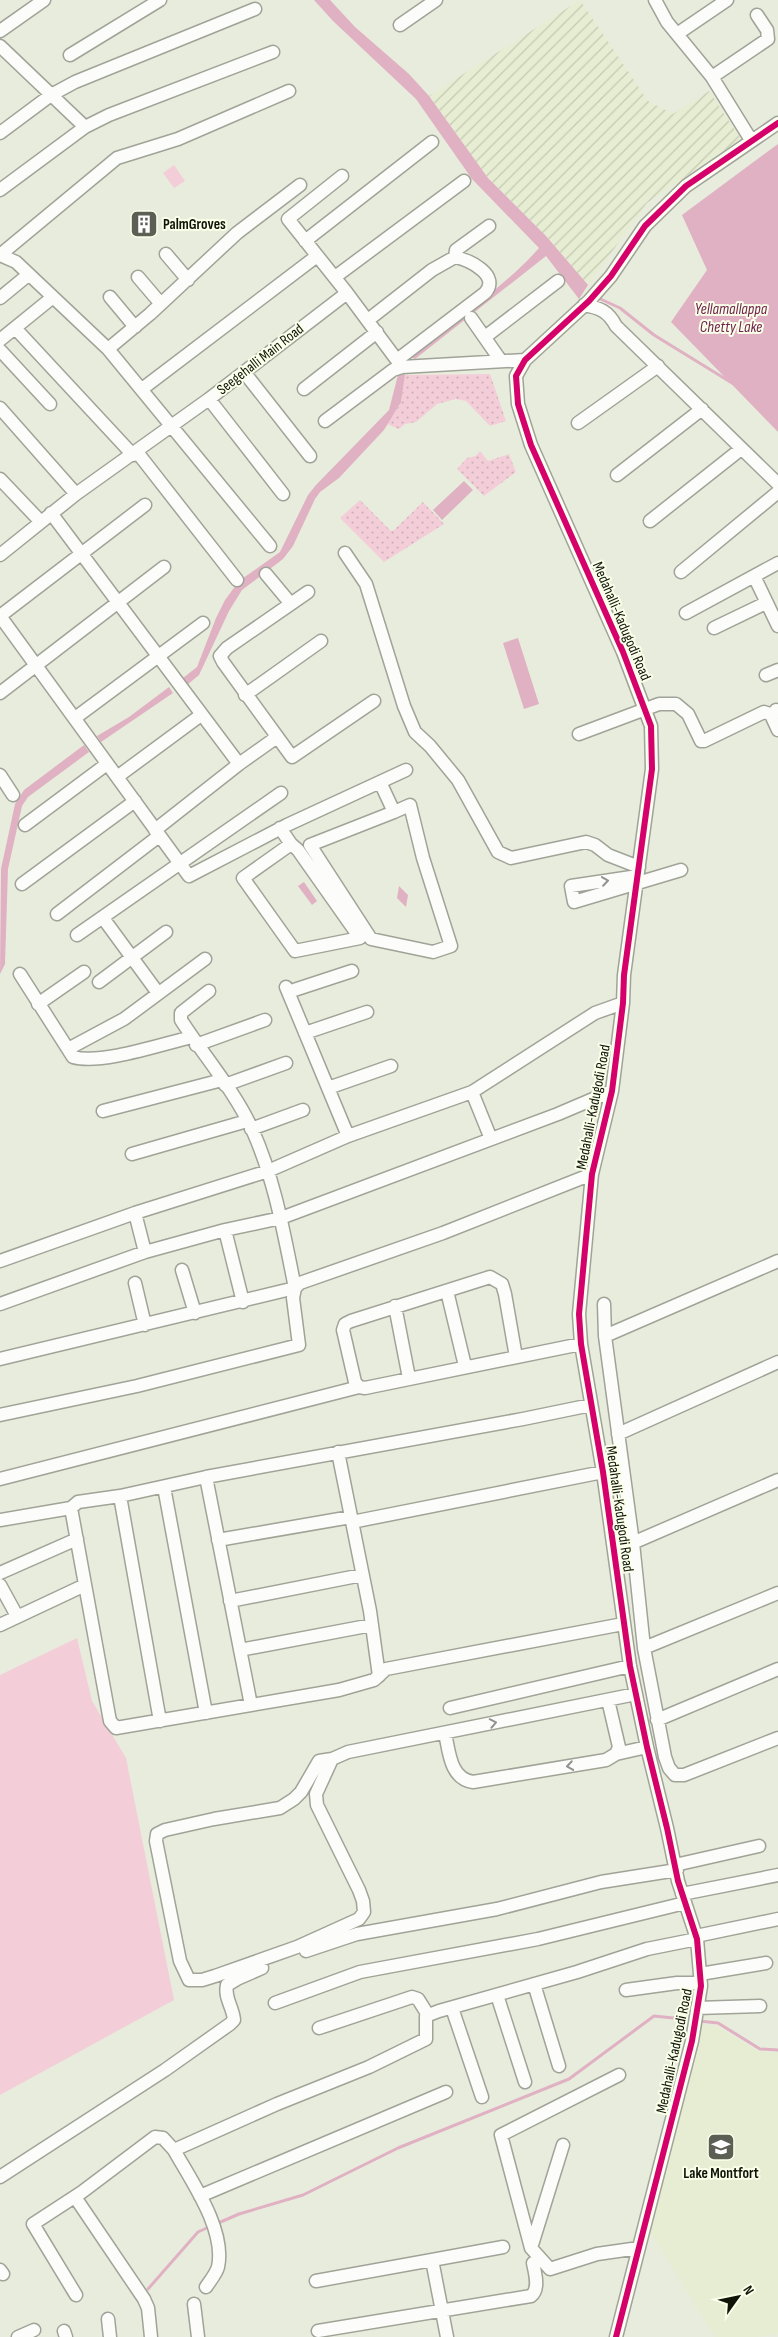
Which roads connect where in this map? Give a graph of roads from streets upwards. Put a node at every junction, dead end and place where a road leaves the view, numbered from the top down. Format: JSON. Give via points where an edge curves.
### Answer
{"nodes":[{"id":1,"x":44,"y":0,"type":"edge"},
{"id":2,"x":160,"y":0,"type":"edge"},
{"id":3,"x":655,"y":0,"type":"edge"},
{"id":4,"x":727,"y":0,"type":"edge"},
{"id":5,"x":434,"y":1,"type":"edge"},
{"id":6,"x":254,"y":8,"type":"dead end"},
{"id":7,"x":757,"y":15,"type":"dead end"},
{"id":8,"x":400,"y":25,"type":"dead end"},
{"id":9,"x":0,"y":31,"type":"edge"},
{"id":10,"x":677,"y":34,"type":"junction"},
{"id":11,"x":0,"y":46,"type":"edge"},
{"id":12,"x":273,"y":52,"type":"dead end"},
{"id":13,"x":70,"y":55,"type":"dead end"},
{"id":14,"x":712,"y":77,"type":"junction"},
{"id":15,"x":289,"y":91,"type":"dead end"},
{"id":16,"x":51,"y":95,"type":"junction"},
{"id":17,"x":778,"y":123,"type":"edge"},
{"id":18,"x":85,"y":127,"type":"junction"},
{"id":19,"x":0,"y":133,"type":"edge"},
{"id":20,"x":751,"y":140,"type":"junction"},
{"id":21,"x":432,"y":142,"type":"dead end"},
{"id":22,"x":342,"y":176,"type":"dead end"},
{"id":23,"x":464,"y":181,"type":"dead end"},
{"id":24,"x":300,"y":185,"type":"dead end"},
{"id":25,"x":0,"y":190,"type":"edge"},
{"id":26,"x":489,"y":226,"type":"dead end"},
{"id":27,"x":305,"y":242,"type":"junction"},
{"id":28,"x":166,"y":254,"type":"dead end"},
{"id":29,"x":0,"y":255,"type":"edge"},
{"id":30,"x":317,"y":256,"type":"junction"},
{"id":31,"x":455,"y":257,"type":"junction"},
{"id":32,"x":28,"y":274,"type":"junction"},
{"id":33,"x":138,"y":276,"type":"dead end"},
{"id":34,"x":335,"y":278,"type":"junction"},
{"id":35,"x":188,"y":280,"type":"junction"},
{"id":36,"x":558,"y":281,"type":"dead end"},
{"id":37,"x":347,"y":292,"type":"junction"},
{"id":38,"x":53,"y":297,"type":"junction"},
{"id":39,"x":110,"y":297,"type":"dead end"},
{"id":40,"x":0,"y":298,"type":"edge"},
{"id":41,"x":586,"y":303,"type":"junction"},
{"id":42,"x":161,"y":304,"type":"junction"},
{"id":43,"x":471,"y":318,"type":"dead end"},
{"id":44,"x":368,"y":320,"type":"junction"},
{"id":45,"x":135,"y":327,"type":"junction"},
{"id":46,"x":15,"y":328,"type":"junction"},
{"id":47,"x":377,"y":332,"type":"junction"},
{"id":48,"x":485,"y":337,"type":"junction"},
{"id":49,"x":0,"y":340,"type":"edge"},
{"id":50,"x":108,"y":349,"type":"junction"},
{"id":51,"x":0,"y":350,"type":"edge"},
{"id":52,"x":525,"y":360,"type":"junction"},
{"id":53,"x":501,"y":361,"type":"junction"},
{"id":54,"x":400,"y":364,"type":"junction"},
{"id":55,"x":658,"y":366,"type":"junction"},
{"id":56,"x":244,"y":372,"type":"junction"},
{"id":57,"x":142,"y":389,"type":"junction"},
{"id":58,"x":304,"y":389,"type":"dead end"},
{"id":59,"x":209,"y":399,"type":"junction"},
{"id":60,"x":50,"y":404,"type":"dead end"},
{"id":61,"x":0,"y":408,"type":"edge"},
{"id":62,"x":702,"y":409,"type":"junction"},
{"id":63,"x":325,"y":421,"type":"dead end"},
{"id":64,"x":578,"y":423,"type":"dead end"},
{"id":65,"x":172,"y":425,"type":"junction"},
{"id":66,"x":741,"y":449,"type":"junction"},
{"id":67,"x":135,"y":453,"type":"junction"},
{"id":68,"x":310,"y":456,"type":"dead end"},
{"id":69,"x":617,"y":475,"type":"dead end"},
{"id":70,"x":0,"y":479,"type":"edge"},
{"id":71,"x":778,"y":484,"type":"edge"},
{"id":72,"x":778,"y":492,"type":"edge"},
{"id":73,"x":76,"y":494,"type":"junction"},
{"id":74,"x":283,"y":494,"type":"dead end"},
{"id":75,"x":145,"y":505,"type":"dead end"},
{"id":76,"x":51,"y":513,"type":"junction"},
{"id":77,"x":650,"y":521,"type":"dead end"},
{"id":78,"x":41,"y":522,"type":"junction"},
{"id":79,"x":270,"y":546,"type":"dead end"},
{"id":80,"x":82,"y":552,"type":"junction"},
{"id":81,"x":1,"y":553,"type":"edge"},
{"id":82,"x":345,"y":553,"type":"dead end"},
{"id":83,"x":778,"y":563,"type":"edge"},
{"id":84,"x":164,"y":567,"type":"dead end"},
{"id":85,"x":681,"y":572,"type":"dead end"},
{"id":86,"x":266,"y":574,"type":"dead end"},
{"id":87,"x":754,"y":576,"type":"junction"},
{"id":88,"x":237,"y":580,"type":"dead end"},
{"id":89,"x":308,"y":592,"type":"dead end"},
{"id":90,"x":118,"y":603,"type":"junction"},
{"id":91,"x":766,"y":603,"type":"junction"},
{"id":92,"x":291,"y":604,"type":"junction"},
{"id":93,"x":686,"y":613,"type":"dead end"},
{"id":94,"x":0,"y":616,"type":"edge"},
{"id":95,"x":203,"y":623,"type":"dead end"},
{"id":96,"x":778,"y":626,"type":"edge"},
{"id":97,"x":714,"y":628,"type":"dead end"},
{"id":98,"x":322,"y":641,"type":"dead end"},
{"id":99,"x":158,"y":656,"type":"junction"},
{"id":100,"x":36,"y":665,"type":"junction"},
{"id":101,"x":0,"y":693,"type":"edge"},
{"id":102,"x":245,"y":695,"type":"junction"},
{"id":103,"x":374,"y":700,"type":"dead end"},
{"id":104,"x":644,"y":709,"type":"junction"},
{"id":105,"x":776,"y":711,"type":"edge"},
{"id":106,"x":201,"y":714,"type":"junction"},
{"id":107,"x":74,"y":718,"type":"junction"},
{"id":108,"x":778,"y":730,"type":"edge"},
{"id":109,"x":579,"y":734,"type":"dead end"},
{"id":110,"x":277,"y":737,"type":"junction"},
{"id":111,"x":107,"y":764,"type":"junction"},
{"id":112,"x":238,"y":764,"type":"junction"},
{"id":113,"x":406,"y":770,"type":"dead end"},
{"id":114,"x":0,"y":775,"type":"edge"},
{"id":115,"x":117,"y":777,"type":"junction"},
{"id":116,"x":380,"y":782,"type":"junction"},
{"id":117,"x":281,"y":793,"type":"dead end"},
{"id":118,"x":13,"y":795,"type":"dead end"},
{"id":119,"x":135,"y":801,"type":"junction"},
{"id":120,"x":394,"y":812,"type":"junction"},
{"id":121,"x":25,"y":825,"type":"dead end"},
{"id":122,"x":280,"y":828,"type":"junction"},
{"id":123,"x":157,"y":833,"type":"junction"},
{"id":124,"x":291,"y":844,"type":"junction"},
{"id":125,"x":180,"y":865,"type":"junction"},
{"id":126,"x":681,"y":870,"type":"dead end"},
{"id":127,"x":638,"y":876,"type":"junction"},
{"id":128,"x":22,"y":884,"type":"dead end"},
{"id":129,"x":57,"y":914,"type":"dead end"},
{"id":130,"x":103,"y":918,"type":"junction"},
{"id":131,"x":166,"y":932,"type":"dead end"},
{"id":132,"x":78,"y":935,"type":"dead end"},
{"id":133,"x":132,"y":958,"type":"junction"},
{"id":134,"x":204,"y":959,"type":"dead end"},
{"id":135,"x":352,"y":971,"type":"dead end"},
{"id":136,"x":84,"y":972,"type":"dead end"},
{"id":137,"x":20,"y":974,"type":"dead end"},
{"id":138,"x":99,"y":982,"type":"dead end"},
{"id":139,"x":209,"y":992,"type":"dead end"},
{"id":140,"x":158,"y":993,"type":"junction"},
{"id":141,"x":623,"y":1003,"type":"junction"},
{"id":142,"x":38,"y":1004,"type":"junction"},
{"id":143,"x":368,"y":1012,"type":"dead end"},
{"id":144,"x":266,"y":1020,"type":"dead end"},
{"id":145,"x":305,"y":1033,"type":"junction"},
{"id":146,"x":194,"y":1041,"type":"junction"},
{"id":147,"x":68,"y":1049,"type":"junction"},
{"id":148,"x":286,"y":1063,"type":"dead end"},
{"id":149,"x":391,"y":1066,"type":"dead end"},
{"id":150,"x":223,"y":1083,"type":"junction"},
{"id":151,"x":328,"y":1088,"type":"junction"},
{"id":152,"x":612,"y":1091,"type":"junction"},
{"id":153,"x":472,"y":1092,"type":"junction"},
{"id":154,"x":303,"y":1110,"type":"dead end"},
{"id":155,"x":103,"y":1111,"type":"dead end"},
{"id":156,"x":249,"y":1125,"type":"junction"},
{"id":157,"x":348,"y":1136,"type":"junction"},
{"id":158,"x":492,"y":1139,"type":"junction"},
{"id":159,"x":132,"y":1154,"type":"dead end"},
{"id":160,"x":268,"y":1171,"type":"junction"},
{"id":161,"x":592,"y":1174,"type":"junction"},
{"id":162,"x":134,"y":1213,"type":"junction"},
{"id":163,"x":281,"y":1218,"type":"junction"},
{"id":164,"x":226,"y":1230,"type":"junction"},
{"id":165,"x":145,"y":1252,"type":"junction"},
{"id":166,"x":0,"y":1261,"type":"edge"},
{"id":167,"x":778,"y":1261,"type":"edge"},
{"id":168,"x":182,"y":1270,"type":"dead end"},
{"id":169,"x":135,"y":1283,"type":"dead end"},
{"id":170,"x":294,"y":1288,"type":"junction"},
{"id":171,"x":447,"y":1291,"type":"junction"},
{"id":172,"x":243,"y":1302,"type":"junction"},
{"id":173,"x":0,"y":1304,"type":"edge"},
{"id":174,"x":604,"y":1304,"type":"dead end"},
{"id":175,"x":395,"y":1306,"type":"junction"},
{"id":176,"x":195,"y":1314,"type":"junction"},
{"id":177,"x":144,"y":1325,"type":"junction"},
{"id":178,"x":605,"y":1336,"type":"junction"},
{"id":179,"x":581,"y":1344,"type":"junction"},
{"id":180,"x":516,"y":1357,"type":"junction"},
{"id":181,"x":0,"y":1359,"type":"edge"},
{"id":182,"x":778,"y":1362,"type":"edge"},
{"id":183,"x":466,"y":1366,"type":"junction"},
{"id":184,"x":409,"y":1378,"type":"junction"},
{"id":185,"x":359,"y":1387,"type":"junction"},
{"id":186,"x":591,"y":1405,"type":"junction"},
{"id":187,"x":0,"y":1415,"type":"edge"},
{"id":188,"x":618,"y":1434,"type":"junction"},
{"id":189,"x":338,"y":1452,"type":"junction"},
{"id":190,"x":603,"y":1472,"type":"junction"},
{"id":191,"x":206,"y":1477,"type":"junction"},
{"id":192,"x":0,"y":1479,"type":"edge"},
{"id":193,"x":778,"y":1480,"type":"edge"},
{"id":194,"x":164,"y":1487,"type":"junction"},
{"id":195,"x":120,"y":1496,"type":"junction"},
{"id":196,"x":71,"y":1508,"type":"junction"},
{"id":197,"x":351,"y":1519,"type":"junction"},
{"id":198,"x":0,"y":1520,"type":"edge"},
{"id":199,"x":77,"y":1539,"type":"junction"},
{"id":200,"x":218,"y":1540,"type":"junction"},
{"id":201,"x":632,"y":1543,"type":"junction"},
{"id":202,"x":614,"y":1551,"type":"junction"},
{"id":203,"x":0,"y":1573,"type":"edge"},
{"id":204,"x":362,"y":1575,"type":"junction"},
{"id":205,"x":0,"y":1585,"type":"edge"},
{"id":206,"x":85,"y":1586,"type":"junction"},
{"id":207,"x":778,"y":1593,"type":"edge"},
{"id":208,"x":230,"y":1601,"type":"junction"},
{"id":209,"x":17,"y":1616,"type":"junction"},
{"id":210,"x":623,"y":1624,"type":"junction"},
{"id":211,"x":0,"y":1625,"type":"edge"},
{"id":212,"x":372,"y":1625,"type":"junction"},
{"id":213,"x":644,"y":1648,"type":"junction"},
{"id":214,"x":240,"y":1650,"type":"junction"},
{"id":215,"x":630,"y":1666,"type":"junction"},
{"id":216,"x":778,"y":1670,"type":"edge"},
{"id":217,"x":379,"y":1676,"type":"junction"},
{"id":218,"x":636,"y":1694,"type":"junction"},
{"id":219,"x":608,"y":1700,"type":"junction"},
{"id":220,"x":250,"y":1705,"type":"junction"},
{"id":221,"x":450,"y":1708,"type":"dead end"},
{"id":222,"x":206,"y":1712,"type":"junction"},
{"id":223,"x":657,"y":1720,"type":"junction"},
{"id":224,"x":160,"y":1721,"type":"junction"},
{"id":225,"x":445,"y":1733,"type":"junction"},
{"id":226,"x":778,"y":1738,"type":"edge"},
{"id":227,"x":647,"y":1748,"type":"junction"},
{"id":228,"x":616,"y":1754,"type":"junction"},
{"id":229,"x":332,"y":1760,"type":"junction"},
{"id":230,"x":759,"y":1846,"type":"dead end"},
{"id":231,"x":676,"y":1868,"type":"junction"},
{"id":232,"x":778,"y":1875,"type":"edge"},
{"id":233,"x":684,"y":1899,"type":"junction"},
{"id":234,"x":778,"y":1919,"type":"edge"},
{"id":235,"x":697,"y":1938,"type":"junction"},
{"id":236,"x":766,"y":1963,"type":"dead end"},
{"id":237,"x":700,"y":1978,"type":"junction"},
{"id":238,"x":534,"y":1984,"type":"junction"},
{"id":239,"x":626,"y":1990,"type":"dead end"},
{"id":240,"x":496,"y":1995,"type":"junction"},
{"id":241,"x":275,"y":2003,"type":"dead end"},
{"id":242,"x":760,"y":2006,"type":"dead end"},
{"id":243,"x":452,"y":2008,"type":"junction"},
{"id":244,"x":697,"y":2008,"type":"junction"},
{"id":245,"x":428,"y":2015,"type":"junction"},
{"id":246,"x":319,"y":2028,"type":"dead end"},
{"id":247,"x":559,"y":2066,"type":"dead end"},
{"id":248,"x":619,"y":2075,"type":"dead end"},
{"id":249,"x":525,"y":2082,"type":"dead end"},
{"id":250,"x":446,"y":2092,"type":"dead end"},
{"id":251,"x":482,"y":2098,"type":"dead end"},
{"id":252,"x":563,"y":2145,"type":"dead end"},
{"id":253,"x":174,"y":2150,"type":"junction"},
{"id":254,"x":0,"y":2177,"type":"edge"},
{"id":255,"x":200,"y":2196,"type":"junction"},
{"id":256,"x":75,"y":2197,"type":"junction"},
{"id":257,"x":502,"y":2247,"type":"dead end"},
{"id":258,"x":531,"y":2248,"type":"junction"},
{"id":259,"x":639,"y":2248,"type":"junction"},
{"id":260,"x":432,"y":2260,"type":"junction"},
{"id":261,"x":533,"y":2263,"type":"dead end"},
{"id":262,"x":316,"y":2281,"type":"dead end"},
{"id":263,"x":206,"y":2287,"type":"dead end"},
{"id":264,"x":76,"y":2296,"type":"dead end"},
{"id":265,"x":194,"y":2304,"type":"dead end"},
{"id":266,"x":442,"y":2310,"type":"junction"},
{"id":267,"x":108,"y":2319,"type":"dead end"},
{"id":268,"x":34,"y":2330,"type":"dead end"},
{"id":269,"x":318,"y":2331,"type":"dead end"},
{"id":270,"x":18,"y":2337,"type":"edge"},
{"id":271,"x":110,"y":2337,"type":"edge"},
{"id":272,"x":151,"y":2337,"type":"edge"},
{"id":273,"x":198,"y":2337,"type":"edge"},
{"id":274,"x":447,"y":2337,"type":"edge"},
{"id":275,"x":616,"y":2337,"type":"edge"}],
"edges":[{"from":1,"to":9,"type":"street"},
{"from":2,"to":13,"type":"street"},
{"from":3,"to":10,"type":"street"},
{"from":4,"to":10,"type":"street"},
{"from":5,"to":8,"type":"street"},
{"from":6,"to":16,"type":"street"},
{"from":7,"to":14,"type":"street","via":[[767,30],[768,39]]},
{"from":10,"to":14,"type":"street"},
{"from":11,"to":16,"type":"street"},
{"from":12,"to":18,"type":"street"},
{"from":14,"to":20,"type":"street"},
{"from":15,"to":29,"type":"street","via":[[178,139],[117,158]]},
{"from":16,"to":18,"type":"street"},
{"from":16,"to":19,"type":"street"},
{"from":17,"to":20,"type":"street","name":"Medahalli-Kadugodi Road"},
{"from":18,"to":25,"type":"street"},
{"from":20,"to":41,"type":"street","name":"Medahalli-Kadugodi Road","via":[[686,186],[646,226],[611,276]]},
{"from":21,"to":27,"type":"street"},
{"from":22,"to":27,"type":"street","via":[[288,219]]},
{"from":23,"to":34,"type":"street"},
{"from":24,"to":35,"type":"street","via":[[237,233]]},
{"from":26,"to":31,"type":"street","via":[[456,250]]},
{"from":27,"to":30,"type":"street"},
{"from":28,"to":35,"type":"street"},
{"from":29,"to":32,"type":"street","via":[[16,262]]},
{"from":30,"to":34,"type":"street"},
{"from":30,"to":57,"type":"street"},
{"from":31,"to":44,"type":"street","via":[[432,270]]},
{"from":31,"to":54,"type":"street","via":[[478,266],[490,281],[490,288]]},
{"from":32,"to":38,"type":"street"},
{"from":32,"to":40,"type":"street"},
{"from":33,"to":42,"type":"street"},
{"from":34,"to":37,"type":"street"},
{"from":35,"to":42,"type":"street"},
{"from":36,"to":48,"type":"street"},
{"from":37,"to":44,"type":"street"},
{"from":37,"to":56,"type":"street","name":"Seegehalli Main Road"},
{"from":38,"to":46,"type":"street"},
{"from":38,"to":50,"type":"street"},
{"from":39,"to":45,"type":"street"},
{"from":41,"to":52,"type":"street","name":"Medahalli-Kadugodi Road"},
{"from":41,"to":55,"type":"street","via":[[601,308]]},
{"from":42,"to":45,"type":"street"},
{"from":43,"to":48,"type":"street"},
{"from":44,"to":47,"type":"street"},
{"from":45,"to":50,"type":"street"},
{"from":46,"to":49,"type":"street"},
{"from":46,"to":67,"type":"street"},
{"from":47,"to":54,"type":"street"},
{"from":47,"to":58,"type":"street"},
{"from":48,"to":53,"type":"street"},
{"from":50,"to":57,"type":"street"},
{"from":51,"to":60,"type":"street"},
{"from":52,"to":53,"type":"street"},
{"from":52,"to":104,"type":"street","name":"Medahalli-Kadugodi Road","via":[[516,376],[518,404],[531,445],[623,652]]},
{"from":53,"to":54,"type":"street"},
{"from":54,"to":63,"type":"street"},
{"from":55,"to":62,"type":"street"},
{"from":55,"to":64,"type":"street"},
{"from":56,"to":59,"type":"street","name":"Seegehalli Main Road"},
{"from":56,"to":68,"type":"street"},
{"from":57,"to":65,"type":"street"},
{"from":59,"to":65,"type":"street","name":"Seegehalli Main Road"},
{"from":59,"to":74,"type":"street"},
{"from":61,"to":73,"type":"street"},
{"from":62,"to":66,"type":"street"},
{"from":62,"to":69,"type":"street"},
{"from":65,"to":67,"type":"street","name":"Seegehalli Main Road"},
{"from":65,"to":79,"type":"street"},
{"from":66,"to":71,"type":"street"},
{"from":66,"to":77,"type":"street"},
{"from":67,"to":73,"type":"street","name":"Seegehalli Main Road"},
{"from":67,"to":88,"type":"street"},
{"from":70,"to":78,"type":"street"},
{"from":72,"to":85,"type":"street"},
{"from":73,"to":76,"type":"street","name":"Seegehalli Main Road"},
{"from":75,"to":80,"type":"street"},
{"from":76,"to":78,"type":"street","name":"Seegehalli Main Road"},
{"from":76,"to":80,"type":"street"},
{"from":78,"to":81,"type":"street","name":"Seegehalli Main Road"},
{"from":80,"to":90,"type":"street"},
{"from":80,"to":94,"type":"street"},
{"from":82,"to":127,"type":"street","via":[[366,584],[415,732],[458,780],[498,852],[511,858],[586,842]]},
{"from":83,"to":87,"type":"street"},
{"from":84,"to":90,"type":"street"},
{"from":86,"to":92,"type":"street"},
{"from":87,"to":91,"type":"street"},
{"from":87,"to":93,"type":"street"},
{"from":89,"to":92,"type":"street"},
{"from":90,"to":99,"type":"street"},
{"from":90,"to":100,"type":"street"},
{"from":91,"to":96,"type":"street"},
{"from":91,"to":97,"type":"street"},
{"from":92,"to":102,"type":"street","via":[[220,656]]},
{"from":94,"to":100,"type":"street"},
{"from":95,"to":99,"type":"street"},
{"from":98,"to":102,"type":"street"},
{"from":99,"to":106,"type":"street"},
{"from":99,"to":107,"type":"street"},
{"from":100,"to":101,"type":"street"},
{"from":100,"to":107,"type":"street"},
{"from":102,"to":110,"type":"street"},
{"from":103,"to":110,"type":"street","via":[[292,756]]},
{"from":104,"to":105,"type":"street","via":[[659,704],[676,704],[688,714],[701,741],[764,712]]},
{"from":104,"to":109,"type":"street"},
{"from":104,"to":127,"type":"street","name":"Medahalli-Kadugodi Road","via":[[651,726],[652,769]]},
{"from":105,"to":108,"type":"street"},
{"from":106,"to":112,"type":"street"},
{"from":106,"to":115,"type":"street"},
{"from":107,"to":111,"type":"street"},
{"from":110,"to":112,"type":"street"},
{"from":111,"to":115,"type":"street"},
{"from":111,"to":121,"type":"street"},
{"from":112,"to":123,"type":"street"},
{"from":113,"to":116,"type":"street"},
{"from":114,"to":118,"type":"street"},
{"from":115,"to":119,"type":"street"},
{"from":116,"to":120,"type":"street"},
{"from":116,"to":122,"type":"street"},
{"from":117,"to":125,"type":"street"},
{"from":119,"to":123,"type":"street"},
{"from":119,"to":128,"type":"street"},
{"from":120,"to":120,"type":"street","via":[[410,805],[451,946],[433,952],[371,939],[310,845]]},
{"from":122,"to":124,"type":"street"},
{"from":122,"to":125,"type":"street","via":[[189,876]]},
{"from":123,"to":125,"type":"street"},
{"from":123,"to":129,"type":"street"},
{"from":124,"to":124,"type":"street","via":[[243,878],[295,951],[360,938]]},
{"from":125,"to":130,"type":"street"},
{"from":126,"to":127,"type":"street"},
{"from":127,"to":127,"type":"street","one_way":true,"via":[[574,902],[571,886]]},
{"from":127,"to":141,"type":"street","name":"Medahalli-Kadugodi Road"},
{"from":130,"to":132,"type":"street"},
{"from":130,"to":133,"type":"street"},
{"from":131,"to":133,"type":"street"},
{"from":133,"to":138,"type":"street"},
{"from":133,"to":140,"type":"street"},
{"from":134,"to":140,"type":"street"},
{"from":135,"to":145,"type":"street","via":[[287,989]]},
{"from":136,"to":142,"type":"street"},
{"from":137,"to":142,"type":"street"},
{"from":139,"to":146,"type":"street","via":[[181,1013],[181,1020]]},
{"from":140,"to":147,"type":"street","via":[[124,1018]]},
{"from":141,"to":152,"type":"street","name":"Medahalli-Kadugodi Road"},
{"from":141,"to":153,"type":"street","via":[[595,1013]]},
{"from":142,"to":147,"type":"street"},
{"from":143,"to":145,"type":"street"},
{"from":144,"to":146,"type":"street"},
{"from":145,"to":151,"type":"street"},
{"from":146,"to":147,"type":"street","via":[[83,1060],[74,1057]]},
{"from":146,"to":150,"type":"street"},
{"from":148,"to":150,"type":"street"},
{"from":149,"to":151,"type":"street"},
{"from":150,"to":155,"type":"street"},
{"from":150,"to":156,"type":"street"},
{"from":151,"to":157,"type":"street"},
{"from":152,"to":158,"type":"street"},
{"from":152,"to":161,"type":"street","name":"Medahalli-Kadugodi Road"},
{"from":153,"to":157,"type":"street"},
{"from":153,"to":158,"type":"street"},
{"from":154,"to":156,"type":"street"},
{"from":156,"to":159,"type":"street"},
{"from":156,"to":160,"type":"street"},
{"from":157,"to":160,"type":"street"},
{"from":158,"to":163,"type":"street"},
{"from":160,"to":162,"type":"street"},
{"from":160,"to":163,"type":"street"},
{"from":161,"to":170,"type":"street","via":[[443,1233],[300,1283]]},
{"from":161,"to":179,"type":"street","name":"Medahalli-Kadugodi Road","via":[[579,1314]]},
{"from":162,"to":165,"type":"street"},
{"from":162,"to":166,"type":"street"},
{"from":163,"to":164,"type":"street"},
{"from":163,"to":170,"type":"street"},
{"from":164,"to":165,"type":"street"},
{"from":164,"to":172,"type":"street"},
{"from":165,"to":173,"type":"street"},
{"from":167,"to":178,"type":"street"},
{"from":168,"to":176,"type":"street"},
{"from":169,"to":177,"type":"street"},
{"from":170,"to":172,"type":"street"},
{"from":170,"to":187,"type":"street","via":[[299,1344],[137,1386]]},
{"from":171,"to":175,"type":"street"},
{"from":171,"to":180,"type":"street","via":[[490,1278],[502,1284]]},
{"from":171,"to":183,"type":"street"},
{"from":172,"to":176,"type":"street"},
{"from":174,"to":178,"type":"street"},
{"from":175,"to":184,"type":"street"},
{"from":175,"to":185,"type":"street","via":[[345,1324],[343,1330]]},
{"from":176,"to":177,"type":"street"},
{"from":177,"to":181,"type":"street"},
{"from":178,"to":188,"type":"street"},
{"from":179,"to":180,"type":"street"},
{"from":179,"to":186,"type":"street","name":"Medahalli-Kadugodi Road"},
{"from":180,"to":183,"type":"street"},
{"from":182,"to":188,"type":"street"},
{"from":183,"to":184,"type":"street"},
{"from":184,"to":185,"type":"street"},
{"from":185,"to":192,"type":"street"},
{"from":186,"to":189,"type":"street"},
{"from":186,"to":190,"type":"street","name":"Medahalli-Kadugodi Road"},
{"from":188,"to":201,"type":"street"},
{"from":189,"to":191,"type":"street"},
{"from":189,"to":197,"type":"street"},
{"from":190,"to":197,"type":"street"},
{"from":190,"to":202,"type":"street","name":"Medahalli-Kadugodi Road"},
{"from":191,"to":194,"type":"street"},
{"from":191,"to":200,"type":"street"},
{"from":193,"to":201,"type":"street"},
{"from":194,"to":195,"type":"street"},
{"from":194,"to":222,"type":"street"},
{"from":195,"to":196,"type":"street","via":[[78,1502]]},
{"from":195,"to":224,"type":"street"},
{"from":196,"to":198,"type":"street"},
{"from":196,"to":199,"type":"street"},
{"from":197,"to":200,"type":"street"},
{"from":197,"to":204,"type":"street"},
{"from":199,"to":203,"type":"street"},
{"from":199,"to":206,"type":"street"},
{"from":200,"to":208,"type":"street"},
{"from":201,"to":202,"type":"street"},
{"from":201,"to":213,"type":"street"},
{"from":202,"to":210,"type":"street","name":"Medahalli-Kadugodi Road"},
{"from":204,"to":208,"type":"street"},
{"from":204,"to":212,"type":"street"},
{"from":205,"to":209,"type":"street"},
{"from":206,"to":209,"type":"street"},
{"from":206,"to":224,"type":"street","via":[[110,1722],[116,1728]]},
{"from":207,"to":213,"type":"street"},
{"from":208,"to":214,"type":"street"},
{"from":209,"to":211,"type":"street"},
{"from":210,"to":215,"type":"street","name":"Medahalli-Kadugodi Road"},
{"from":210,"to":217,"type":"street","via":[[386,1670]]},
{"from":212,"to":214,"type":"street"},
{"from":212,"to":217,"type":"street"},
{"from":213,"to":223,"type":"street"},
{"from":214,"to":220,"type":"street"},
{"from":215,"to":218,"type":"street","name":"Medahalli-Kadugodi Road"},
{"from":215,"to":221,"type":"street"},
{"from":216,"to":223,"type":"street"},
{"from":217,"to":220,"type":"street","via":[[339,1690]]},
{"from":218,"to":219,"type":"street"},
{"from":218,"to":227,"type":"street","name":"Medahalli-Kadugodi Road"},
{"from":225,"to":219,"type":"street","one_way":true},
{"from":219,"to":228,"type":"street","via":[[619,1748]]},
{"from":220,"to":222,"type":"street"},
{"from":222,"to":224,"type":"street"},
{"from":223,"to":226,"type":"street","via":[[665,1757],[675,1775],[684,1775]]},
{"from":228,"to":225,"type":"street","one_way":true,"via":[[606,1760],[473,1782],[466,1781],[456,1771]]},
{"from":225,"to":229,"type":"street","via":[[348,1752]]},
{"from":227,"to":228,"type":"street"},
{"from":227,"to":231,"type":"street","name":"Medahalli-Kadugodi Road"},
{"from":229,"to":229,"type":"street","via":[[320,1762],[301,1792],[280,1808],[214,1819],[157,1834],[180,1961],[190,1980],[215,1976],[297,1947],[359,1919],[364,1912],[359,1890],[317,1805],[316,1794]]},
{"from":230,"to":231,"type":"street"},
{"from":231,"to":233,"type":"street","name":"Medahalli-Kadugodi Road"},
{"from":231,"to":254,"type":"street","via":[[601,1882],[497,1909],[357,1934],[237,1978],[227,1985],[226,1992],[234,2012],[234,2020],[230,2024]]},
{"from":232,"to":233,"type":"street"},
{"from":233,"to":235,"type":"street","name":"Medahalli-Kadugodi Road"},
{"from":233,"to":241,"type":"street","via":[[538,1939],[360,1972]]},
{"from":234,"to":235,"type":"street"},
{"from":235,"to":237,"type":"street","name":"Medahalli-Kadugodi Road"},
{"from":235,"to":238,"type":"street","via":[[647,1949]]},
{"from":236,"to":237,"type":"street"},
{"from":237,"to":239,"type":"street"},
{"from":237,"to":244,"type":"street","name":"Medahalli-Kadugodi Road"},
{"from":238,"to":240,"type":"street"},
{"from":238,"to":247,"type":"street"},
{"from":240,"to":243,"type":"street"},
{"from":240,"to":249,"type":"street"},
{"from":242,"to":244,"type":"street"},
{"from":243,"to":245,"type":"street"},
{"from":243,"to":251,"type":"street"},
{"from":244,"to":259,"type":"street","name":"Medahalli-Kadugodi Road","via":[[692,2041]]},
{"from":245,"to":246,"type":"street","via":[[418,1999],[412,1997]]},
{"from":245,"to":253,"type":"street","via":[[425,2019],[426,2039],[417,2044]]},
{"from":248,"to":258,"type":"street","via":[[501,2135]]},
{"from":250,"to":255,"type":"street"},
{"from":252,"to":258,"type":"street"},
{"from":253,"to":255,"type":"street"},
{"from":253,"to":256,"type":"street","via":[[163,2138],[155,2137]]},
{"from":255,"to":263,"type":"street","via":[[219,2242],[217,2269]]},
{"from":256,"to":264,"type":"street","via":[[33,2224]]},
{"from":256,"to":272,"type":"street","via":[[144,2299]]},
{"from":257,"to":260,"type":"street"},
{"from":258,"to":259,"type":"street","via":[[550,2268],[597,2254]]},
{"from":259,"to":275,"type":"street","name":"Medahalli-Kadugodi Road"},
{"from":260,"to":262,"type":"street"},
{"from":260,"to":266,"type":"street"},
{"from":261,"to":266,"type":"street","via":[[536,2286],[531,2296]]},
{"from":265,"to":273,"type":"street"},
{"from":266,"to":269,"type":"street"},
{"from":266,"to":274,"type":"street"},
{"from":267,"to":271,"type":"street"},
{"from":268,"to":270,"type":"street"}]}
